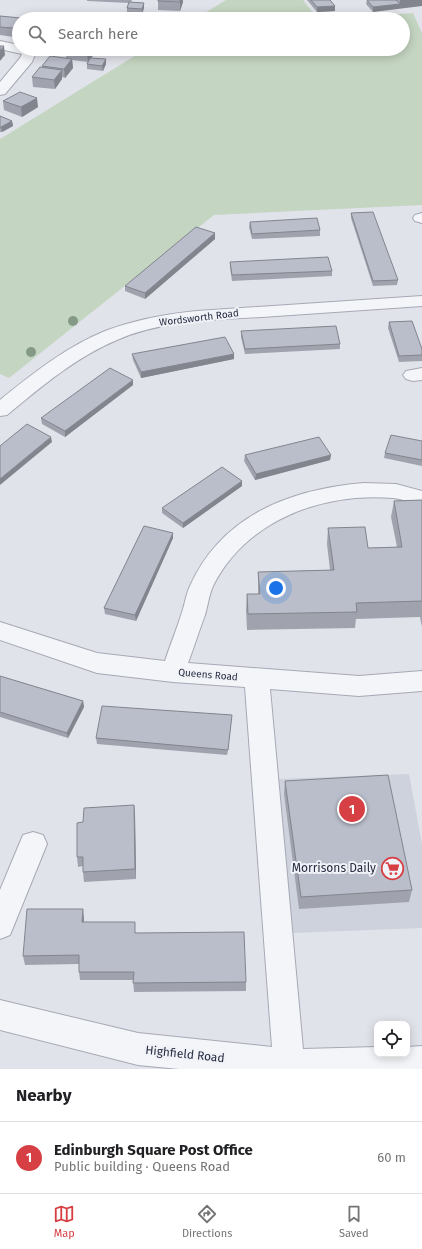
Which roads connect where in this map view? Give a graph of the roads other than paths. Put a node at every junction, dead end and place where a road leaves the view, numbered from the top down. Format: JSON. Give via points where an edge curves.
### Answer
{"nodes":[{"id":1,"x":0,"y":45,"type":"edge"},
{"id":2,"x":12,"y":48,"type":"edge"},
{"id":3,"x":22,"y":56,"type":"edge"},
{"id":4,"x":0,"y":91,"type":"edge"},
{"id":5,"x":422,"y":301,"type":"edge"},
{"id":6,"x":9,"y":391,"type":"edge"},
{"id":7,"x":0,"y":410,"type":"edge"},
{"id":8,"x":422,"y":498,"type":"edge"},
{"id":9,"x":0,"y":631,"type":"edge"},
{"id":10,"x":173,"y":672,"type":"junction"},
{"id":11,"x":257,"y":679,"type":"junction"},
{"id":12,"x":422,"y":681,"type":"edge"},
{"id":13,"x":33,"y":844,"type":"dead end"},
{"id":14,"x":0,"y":925,"type":"edge"},
{"id":15,"x":0,"y":1015,"type":"edge"},
{"id":16,"x":422,"y":1062,"type":"edge"},
{"id":17,"x":289,"y":1065,"type":"junction"}],
"edges":[{"from":1,"to":2,"type":"street"},
{"from":3,"to":4,"type":"street","via":[[22,66]]},
{"from":5,"to":6,"type":"street","name":"Wordsworth Road","via":[[185,317],[152,323],[98,342]]},
{"from":6,"to":7,"type":"street","name":"Wordsworth Road"},
{"from":8,"to":10,"type":"street","via":[[393,491],[360,490],[314,497],[276,511],[248,528],[226,548],[203,585]]},
{"from":9,"to":10,"type":"street","name":"Queens Road","via":[[97,663]]},
{"from":10,"to":11,"type":"street","name":"Queens Road"},
{"from":11,"to":12,"type":"street","name":"Queens Road","via":[[359,686]]},
{"from":11,"to":17,"type":"street"},
{"from":13,"to":14,"type":"street"},
{"from":15,"to":17,"type":"street","name":"Highfield Road","via":[[138,1049]]},
{"from":16,"to":17,"type":"street","name":"Highfield Road"}]}
